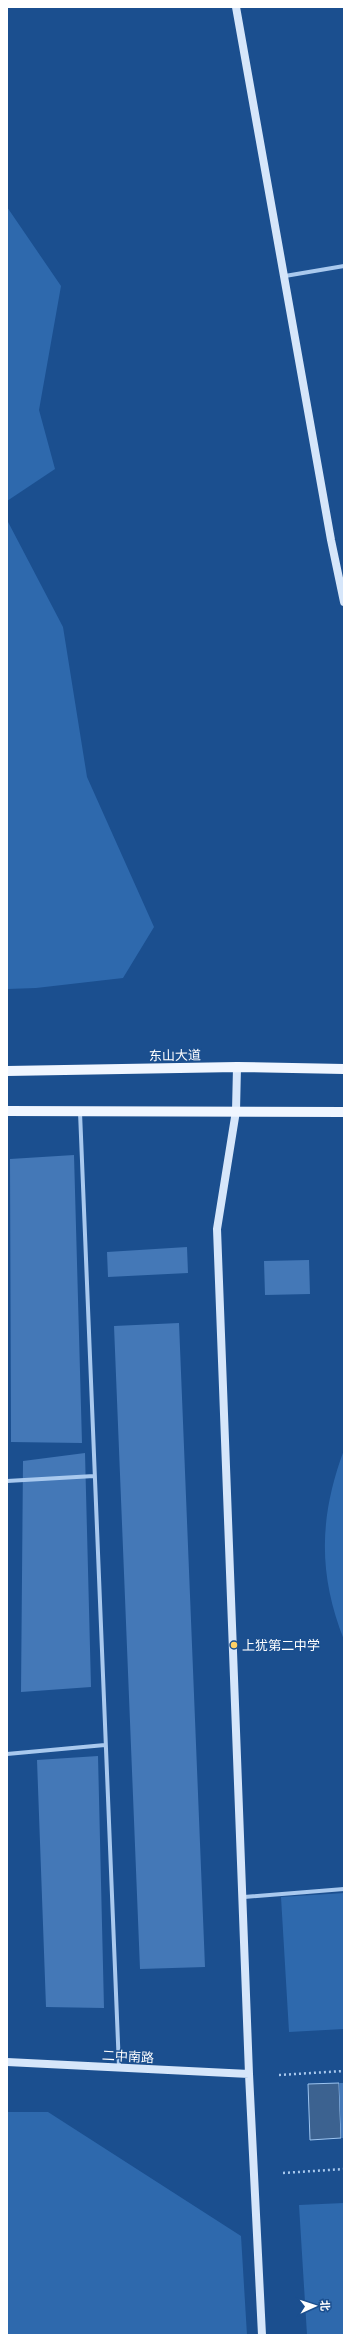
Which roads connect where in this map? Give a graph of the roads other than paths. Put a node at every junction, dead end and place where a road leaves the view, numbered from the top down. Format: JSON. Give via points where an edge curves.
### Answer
{"nodes":[{"id":1,"x":236,"y":7,"type":"edge"},
{"id":2,"x":344,"y":266,"type":"edge"},
{"id":3,"x":285,"y":276,"type":"junction"},
{"id":4,"x":344,"y":602,"type":"edge"},
{"id":5,"x":237,"y":1067,"type":"junction"},
{"id":6,"x":344,"y":1069,"type":"edge"},
{"id":7,"x":7,"y":1071,"type":"edge"},
{"id":8,"x":7,"y":1110,"type":"edge"},
{"id":9,"x":80,"y":1111,"type":"junction"},
{"id":10,"x":236,"y":1111,"type":"junction"},
{"id":11,"x":344,"y":1112,"type":"edge"},
{"id":12,"x":94,"y":1476,"type":"junction"},
{"id":13,"x":7,"y":1481,"type":"edge"},
{"id":14,"x":105,"y":1745,"type":"junction"},
{"id":15,"x":7,"y":1754,"type":"edge"},
{"id":16,"x":344,"y":1889,"type":"edge"},
{"id":17,"x":244,"y":1897,"type":"junction"},
{"id":18,"x":7,"y":2062,"type":"edge"},
{"id":19,"x":118,"y":2067,"type":"junction"},
{"id":20,"x":249,"y":2074,"type":"junction"},
{"id":21,"x":262,"y":2335,"type":"edge"}],
"edges":[{"from":1,"to":3,"type":"street"},
{"from":2,"to":3,"type":"street"},
{"from":3,"to":4,"type":"street"},
{"from":5,"to":6,"type":"main road","name":"东山大道"},
{"from":5,"to":7,"type":"main road","name":"东山大道"},
{"from":5,"to":10,"type":"street"},
{"from":8,"to":9,"type":"main road"},
{"from":9,"to":10,"type":"main road"},
{"from":9,"to":12,"type":"street"},
{"from":10,"to":11,"type":"main road"},
{"from":10,"to":17,"type":"street","via":[[217,1229]]},
{"from":12,"to":13,"type":"street"},
{"from":12,"to":14,"type":"street"},
{"from":14,"to":15,"type":"street"},
{"from":14,"to":19,"type":"street"},
{"from":16,"to":17,"type":"street"},
{"from":17,"to":20,"type":"street"},
{"from":18,"to":19,"type":"street","name":"二中南路"},
{"from":19,"to":20,"type":"street","name":"二中南路"},
{"from":20,"to":21,"type":"street"}]}
